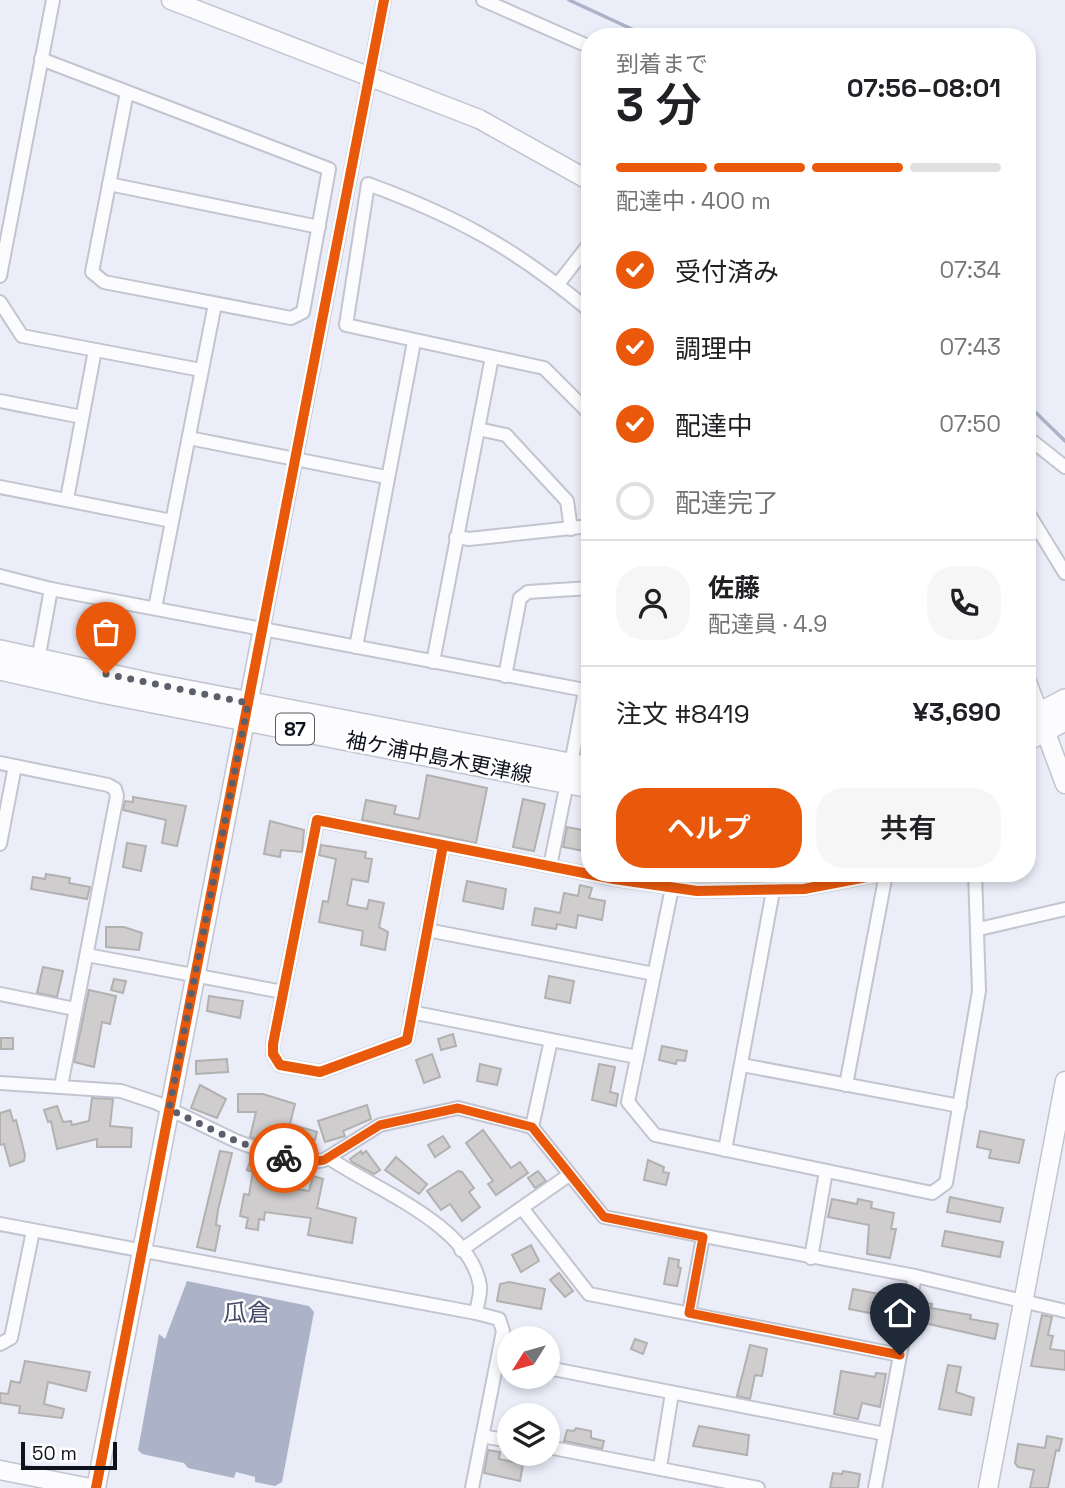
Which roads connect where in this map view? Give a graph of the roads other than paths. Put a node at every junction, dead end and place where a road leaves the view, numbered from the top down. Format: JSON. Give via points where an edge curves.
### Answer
{"nodes":[{"id":1,"x":53,"y":0,"type":"edge"},
{"id":2,"x":171,"y":0,"type":"edge"},
{"id":3,"x":384,"y":0,"type":"edge"},
{"id":4,"x":483,"y":0,"type":"edge"},
{"id":5,"x":581,"y":43,"type":"edge"},
{"id":6,"x":41,"y":59,"type":"junction"},
{"id":7,"x":369,"y":76,"type":"junction"},
{"id":8,"x":127,"y":92,"type":"junction"},
{"id":9,"x":581,"y":176,"type":"edge"},
{"id":10,"x":109,"y":184,"type":"junction"},
{"id":11,"x":319,"y":227,"type":"junction"},
{"id":12,"x":2,"y":252,"type":"edge"},
{"id":13,"x":581,"y":255,"type":"edge"},
{"id":14,"x":0,"y":276,"type":"edge"},
{"id":15,"x":558,"y":284,"type":"junction"},
{"id":16,"x":0,"y":302,"type":"edge"},
{"id":17,"x":581,"y":303,"type":"edge"},
{"id":18,"x":215,"y":304,"type":"junction"},
{"id":19,"x":414,"y":341,"type":"junction"},
{"id":20,"x":95,"y":349,"type":"junction"},
{"id":21,"x":492,"y":357,"type":"junction"},
{"id":22,"x":201,"y":370,"type":"junction"},
{"id":23,"x":0,"y":401,"type":"edge"},
{"id":24,"x":581,"y":406,"type":"edge"},
{"id":25,"x":82,"y":417,"type":"junction"},
{"id":26,"x":478,"y":429,"type":"junction"},
{"id":27,"x":189,"y":438,"type":"junction"},
{"id":28,"x":1036,"y":444,"type":"edge"},
{"id":29,"x":295,"y":458,"type":"junction"},
{"id":30,"x":1065,"y":467,"type":"edge"},
{"id":31,"x":386,"y":477,"type":"junction"},
{"id":32,"x":0,"y":487,"type":"edge"},
{"id":33,"x":67,"y":499,"type":"junction"},
{"id":34,"x":172,"y":521,"type":"junction"},
{"id":35,"x":1036,"y":526,"type":"edge"},
{"id":36,"x":581,"y":527,"type":"edge"},
{"id":37,"x":571,"y":529,"type":"junction"},
{"id":38,"x":456,"y":537,"type":"junction"},
{"id":39,"x":1065,"y":573,"type":"edge"},
{"id":40,"x":0,"y":576,"type":"edge"},
{"id":41,"x":51,"y":589,"type":"junction"},
{"id":42,"x":581,"y":589,"type":"edge"},
{"id":43,"x":155,"y":608,"type":"junction"},
{"id":44,"x":264,"y":628,"type":"junction"},
{"id":45,"x":356,"y":646,"type":"junction"},
{"id":46,"x":0,"y":651,"type":"edge"},
{"id":47,"x":38,"y":660,"type":"junction"},
{"id":48,"x":433,"y":662,"type":"junction"},
{"id":49,"x":0,"y":669,"type":"edge"},
{"id":50,"x":505,"y":676,"type":"junction"},
{"id":51,"x":581,"y":690,"type":"edge"},
{"id":52,"x":1065,"y":700,"type":"edge"},
{"id":53,"x":1036,"y":702,"type":"edge"},
{"id":54,"x":247,"y":711,"type":"junction"},
{"id":55,"x":1045,"y":721,"type":"edge"},
{"id":56,"x":581,"y":735,"type":"edge"},
{"id":57,"x":0,"y":763,"type":"edge"},
{"id":58,"x":15,"y":766,"type":"junction"},
{"id":59,"x":576,"y":772,"type":"edge"},
{"id":60,"x":1065,"y":784,"type":"edge"},
{"id":61,"x":0,"y":844,"type":"edge"},
{"id":62,"x":443,"y":845,"type":"junction"},
{"id":63,"x":550,"y":866,"type":"junction"},
{"id":64,"x":581,"y":872,"type":"edge"},
{"id":65,"x":639,"y":882,"type":"edge"},
{"id":66,"x":840,"y":882,"type":"edge"},
{"id":67,"x":885,"y":882,"type":"edge"},
{"id":68,"x":976,"y":882,"type":"edge"},
{"id":69,"x":672,"y":888,"type":"junction"},
{"id":70,"x":773,"y":891,"type":"junction"},
{"id":71,"x":1065,"y":909,"type":"edge"},
{"id":72,"x":979,"y":929,"type":"junction"},
{"id":73,"x":427,"y":930,"type":"junction"},
{"id":74,"x":87,"y":955,"type":"junction"},
{"id":75,"x":654,"y":974,"type":"junction"},
{"id":76,"x":195,"y":975,"type":"junction"},
{"id":77,"x":283,"y":992,"type":"junction"},
{"id":78,"x":0,"y":994,"type":"edge"},
{"id":79,"x":75,"y":1009,"type":"junction"},
{"id":80,"x":411,"y":1012,"type":"junction"},
{"id":81,"x":551,"y":1040,"type":"junction"},
{"id":82,"x":637,"y":1057,"type":"junction"},
{"id":83,"x":742,"y":1065,"type":"junction"},
{"id":84,"x":1065,"y":1081,"type":"edge"},
{"id":85,"x":0,"y":1083,"type":"edge"},
{"id":86,"x":846,"y":1085,"type":"junction"},
{"id":87,"x":61,"y":1086,"type":"junction"},
{"id":88,"x":960,"y":1106,"type":"junction"},
{"id":89,"x":169,"y":1109,"type":"junction"},
{"id":90,"x":532,"y":1127,"type":"junction"},
{"id":91,"x":725,"y":1150,"type":"junction"},
{"id":92,"x":329,"y":1158,"type":"junction"},
{"id":93,"x":826,"y":1171,"type":"junction"},
{"id":94,"x":569,"y":1175,"type":"junction"},
{"id":95,"x":522,"y":1208,"type":"junction"},
{"id":96,"x":0,"y":1224,"type":"edge"},
{"id":97,"x":33,"y":1231,"type":"junction"},
{"id":98,"x":703,"y":1237,"type":"junction"},
{"id":99,"x":461,"y":1250,"type":"junction"},
{"id":100,"x":141,"y":1252,"type":"junction"},
{"id":101,"x":811,"y":1258,"type":"junction"},
{"id":102,"x":915,"y":1276,"type":"junction"},
{"id":103,"x":1025,"y":1304,"type":"junction"},
{"id":104,"x":1065,"y":1311,"type":"edge"},
{"id":105,"x":476,"y":1313,"type":"junction"},
{"id":106,"x":689,"y":1313,"type":"junction"},
{"id":107,"x":501,"y":1326,"type":"edge"},
{"id":108,"x":0,"y":1344,"type":"edge"},
{"id":109,"x":900,"y":1355,"type":"junction"},
{"id":110,"x":560,"y":1370,"type":"edge"},
{"id":111,"x":497,"y":1381,"type":"edge"},
{"id":112,"x":673,"y":1393,"type":"junction"},
{"id":113,"x":885,"y":1434,"type":"junction"},
{"id":114,"x":482,"y":1436,"type":"junction"},
{"id":115,"x":497,"y":1439,"type":"edge"},
{"id":116,"x":560,"y":1449,"type":"edge"},
{"id":117,"x":660,"y":1467,"type":"junction"},
{"id":118,"x":0,"y":1471,"type":"edge"},
{"id":119,"x":90,"y":1488,"type":"edge"},
{"id":120,"x":96,"y":1488,"type":"edge"},
{"id":121,"x":472,"y":1488,"type":"edge"},
{"id":122,"x":758,"y":1488,"type":"edge"},
{"id":123,"x":875,"y":1488,"type":"edge"},
{"id":124,"x":988,"y":1488,"type":"edge"}],
"edges":[{"from":1,"to":6,"type":"street"},
{"from":2,"to":7,"type":"street"},
{"from":3,"to":7,"type":"street"},
{"from":4,"to":5,"type":"street"},
{"from":6,"to":8,"type":"street"},
{"from":6,"to":12,"type":"street"},
{"from":7,"to":9,"type":"street","via":[[479,119]]},
{"from":7,"to":29,"type":"street"},
{"from":8,"to":10,"type":"street"},
{"from":8,"to":11,"type":"street","via":[[329,169]]},
{"from":10,"to":11,"type":"street"},
{"from":10,"to":18,"type":"street","via":[[92,272],[96,278]]},
{"from":11,"to":18,"type":"street","via":[[303,312],[298,317]]},
{"from":12,"to":14,"type":"street"},
{"from":13,"to":15,"type":"street"},
{"from":15,"to":17,"type":"street"},
{"from":15,"to":19,"type":"street","via":[[467,224],[368,184],[346,326]]},
{"from":16,"to":20,"type":"street","via":[[22,336]]},
{"from":18,"to":22,"type":"street"},
{"from":19,"to":21,"type":"street"},
{"from":19,"to":31,"type":"street"},
{"from":20,"to":22,"type":"street"},
{"from":20,"to":25,"type":"street"},
{"from":21,"to":24,"type":"street","via":[[544,368]]},
{"from":21,"to":26,"type":"street"},
{"from":22,"to":27,"type":"street"},
{"from":23,"to":25,"type":"street"},
{"from":25,"to":33,"type":"street"},
{"from":26,"to":37,"type":"street","via":[[506,435],[567,501]]},
{"from":26,"to":38,"type":"street"},
{"from":27,"to":29,"type":"street"},
{"from":27,"to":34,"type":"street"},
{"from":28,"to":30,"type":"street"},
{"from":29,"to":31,"type":"street"},
{"from":29,"to":44,"type":"street"},
{"from":31,"to":45,"type":"street"},
{"from":32,"to":33,"type":"street"},
{"from":33,"to":34,"type":"street"},
{"from":34,"to":43,"type":"street"},
{"from":35,"to":39,"type":"street"},
{"from":36,"to":37,"type":"street"},
{"from":37,"to":38,"type":"street"},
{"from":38,"to":48,"type":"street"},
{"from":40,"to":41,"type":"street"},
{"from":41,"to":43,"type":"street"},
{"from":41,"to":47,"type":"street"},
{"from":42,"to":50,"type":"street","via":[[528,592],[520,598]]},
{"from":43,"to":44,"type":"street"},
{"from":44,"to":45,"type":"street"},
{"from":44,"to":54,"type":"street"},
{"from":45,"to":48,"type":"street"},
{"from":46,"to":47,"type":"main road","name":"袖ケ浦中島木更津線","number":"87"},
{"from":47,"to":54,"type":"main road","name":"袖ケ浦中島木更津線","number":"87"},
{"from":48,"to":50,"type":"street"},
{"from":49,"to":54,"type":"main road","name":"袖ケ浦中島木更津線","number":"87"},
{"from":50,"to":51,"type":"street"},
{"from":52,"to":55,"type":"main road"},
{"from":53,"to":55,"type":"street"},
{"from":54,"to":59,"type":"main road","name":"袖ケ浦中島木更津線","number":"87"},
{"from":54,"to":76,"type":"street"},
{"from":55,"to":60,"type":"street"},
{"from":56,"to":59,"type":"street"},
{"from":57,"to":58,"type":"street"},
{"from":58,"to":61,"type":"street"},
{"from":58,"to":74,"type":"street","via":[[115,789]]},
{"from":59,"to":63,"type":"street"},
{"from":62,"to":63,"type":"street"},
{"from":62,"to":73,"type":"street"},
{"from":62,"to":77,"type":"street","via":[[317,820]]},
{"from":63,"to":64,"type":"street"},
{"from":65,"to":69,"type":"street"},
{"from":66,"to":70,"type":"street"},
{"from":67,"to":86,"type":"street"},
{"from":68,"to":72,"type":"street"},
{"from":69,"to":70,"type":"street"},
{"from":69,"to":75,"type":"street"},
{"from":70,"to":83,"type":"street"},
{"from":71,"to":72,"type":"street"},
{"from":72,"to":88,"type":"street","via":[[979,991]]},
{"from":73,"to":75,"type":"street"},
{"from":73,"to":80,"type":"street"},
{"from":74,"to":76,"type":"street"},
{"from":74,"to":79,"type":"street"},
{"from":75,"to":82,"type":"street"},
{"from":76,"to":77,"type":"street"},
{"from":76,"to":89,"type":"street"},
{"from":77,"to":80,"type":"street","via":[[273,1054],[280,1065],[320,1072],[407,1040]]},
{"from":78,"to":79,"type":"street"},
{"from":79,"to":87,"type":"street"},
{"from":80,"to":81,"type":"street"},
{"from":81,"to":82,"type":"street"},
{"from":81,"to":90,"type":"street"},
{"from":82,"to":91,"type":"street","via":[[628,1102],[655,1135]]},
{"from":83,"to":86,"type":"street"},
{"from":83,"to":91,"type":"street"},
{"from":84,"to":103,"type":"street"},
{"from":85,"to":87,"type":"street"},
{"from":86,"to":88,"type":"street"},
{"from":87,"to":89,"type":"street","via":[[121,1091]]},
{"from":88,"to":93,"type":"street","via":[[946,1183],[932,1193]]},
{"from":89,"to":92,"type":"street","via":[[274,1155],[307,1163]]},
{"from":89,"to":100,"type":"street"},
{"from":90,"to":92,"type":"street","via":[[458,1108],[380,1125]]},
{"from":90,"to":94,"type":"street"},
{"from":91,"to":93,"type":"street"},
{"from":92,"to":99,"type":"street","via":[[432,1220]]},
{"from":93,"to":101,"type":"street"},
{"from":94,"to":95,"type":"street"},
{"from":94,"to":98,"type":"street","via":[[604,1217]]},
{"from":95,"to":99,"type":"street"},
{"from":95,"to":106,"type":"street","via":[[589,1294]]},
{"from":96,"to":97,"type":"street"},
{"from":97,"to":100,"type":"street"},
{"from":97,"to":108,"type":"street","via":[[11,1338]]},
{"from":98,"to":101,"type":"street"},
{"from":98,"to":106,"type":"street"},
{"from":99,"to":105,"type":"street","via":[[481,1287]]},
{"from":100,"to":105,"type":"street"},
{"from":100,"to":120,"type":"street"},
{"from":101,"to":102,"type":"street"},
{"from":102,"to":103,"type":"street"},
{"from":102,"to":109,"type":"street"},
{"from":103,"to":104,"type":"street"},
{"from":103,"to":124,"type":"street"},
{"from":105,"to":107,"type":"street","via":[[499,1319]]},
{"from":106,"to":109,"type":"street"},
{"from":109,"to":113,"type":"street"},
{"from":110,"to":112,"type":"street"},
{"from":111,"to":114,"type":"street"},
{"from":112,"to":113,"type":"street"},
{"from":112,"to":117,"type":"street"},
{"from":113,"to":123,"type":"street"},
{"from":114,"to":115,"type":"street"},
{"from":114,"to":121,"type":"street"},
{"from":116,"to":117,"type":"street"},
{"from":117,"to":122,"type":"street"},
{"from":118,"to":119,"type":"street"}]}
